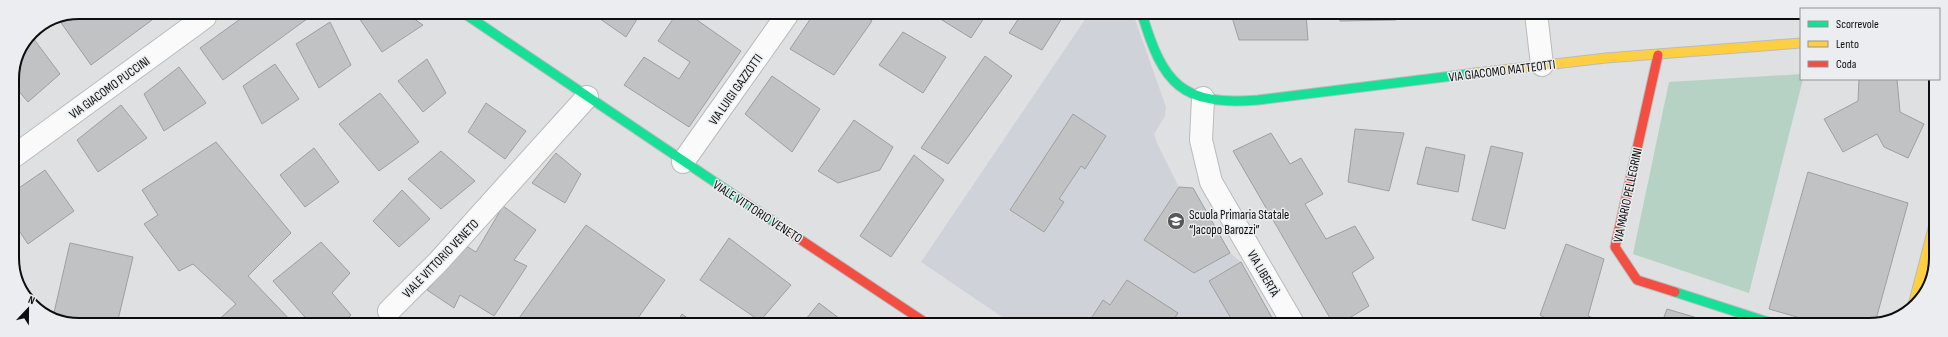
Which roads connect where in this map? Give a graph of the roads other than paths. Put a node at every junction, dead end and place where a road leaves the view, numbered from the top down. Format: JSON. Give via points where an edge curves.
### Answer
{"nodes":[{"id":1,"x":202,"y":19,"type":"edge"},
{"id":2,"x":472,"y":19,"type":"edge"},
{"id":3,"x":784,"y":19,"type":"edge"},
{"id":4,"x":1144,"y":19,"type":"edge"},
{"id":5,"x":1537,"y":19,"type":"edge"},
{"id":6,"x":1800,"y":43,"type":"edge"},
{"id":7,"x":1658,"y":55,"type":"junction"},
{"id":8,"x":1542,"y":65,"type":"junction"},
{"id":9,"x":587,"y":97,"type":"junction"},
{"id":10,"x":1203,"y":98,"type":"junction"},
{"id":11,"x":19,"y":153,"type":"edge"},
{"id":12,"x":683,"y":162,"type":"junction"},
{"id":13,"x":1929,"y":244,"type":"edge"},
{"id":14,"x":1915,"y":297,"type":"edge"},
{"id":15,"x":389,"y":311,"type":"dead end"},
{"id":16,"x":918,"y":318,"type":"edge"},
{"id":17,"x":1290,"y":318,"type":"edge"},
{"id":18,"x":1755,"y":318,"type":"edge"}],
"edges":[{"from":1,"to":11,"type":"street","name":"VIA GIACOMO PUCCINI"},
{"from":2,"to":9,"type":"street","name":"VIALE VITTORIO VENETO"},
{"from":3,"to":12,"type":"street","name":"VIA LUIGI GAZZOTTI"},
{"from":4,"to":10,"type":"street","via":[[1157,58],[1173,83]]},
{"from":5,"to":8,"type":"street"},
{"from":6,"to":7,"type":"street","name":"VIA GIACOMO MATTEOTTI"},
{"from":7,"to":8,"type":"street","name":"VIA GIACOMO MATTEOTTI"},
{"from":7,"to":18,"type":"street","name":"VIA MARIO PELLEGRINI","via":[[1615,247],[1637,280]]},
{"from":8,"to":10,"type":"street","name":"VIA GIACOMO MATTEOTTI","via":[[1242,101]]},
{"from":9,"to":12,"type":"street","name":"VIALE VITTORIO VENETO"},
{"from":9,"to":15,"type":"street","name":"VIALE VITTORIO VENETO","via":[[438,262]]},
{"from":10,"to":17,"type":"street","name":"VIA LIBERTÀ","via":[[1201,140],[1211,182]]},
{"from":12,"to":16,"type":"street","name":"VIALE VITTORIO VENETO"},
{"from":13,"to":14,"type":"street"}]}
